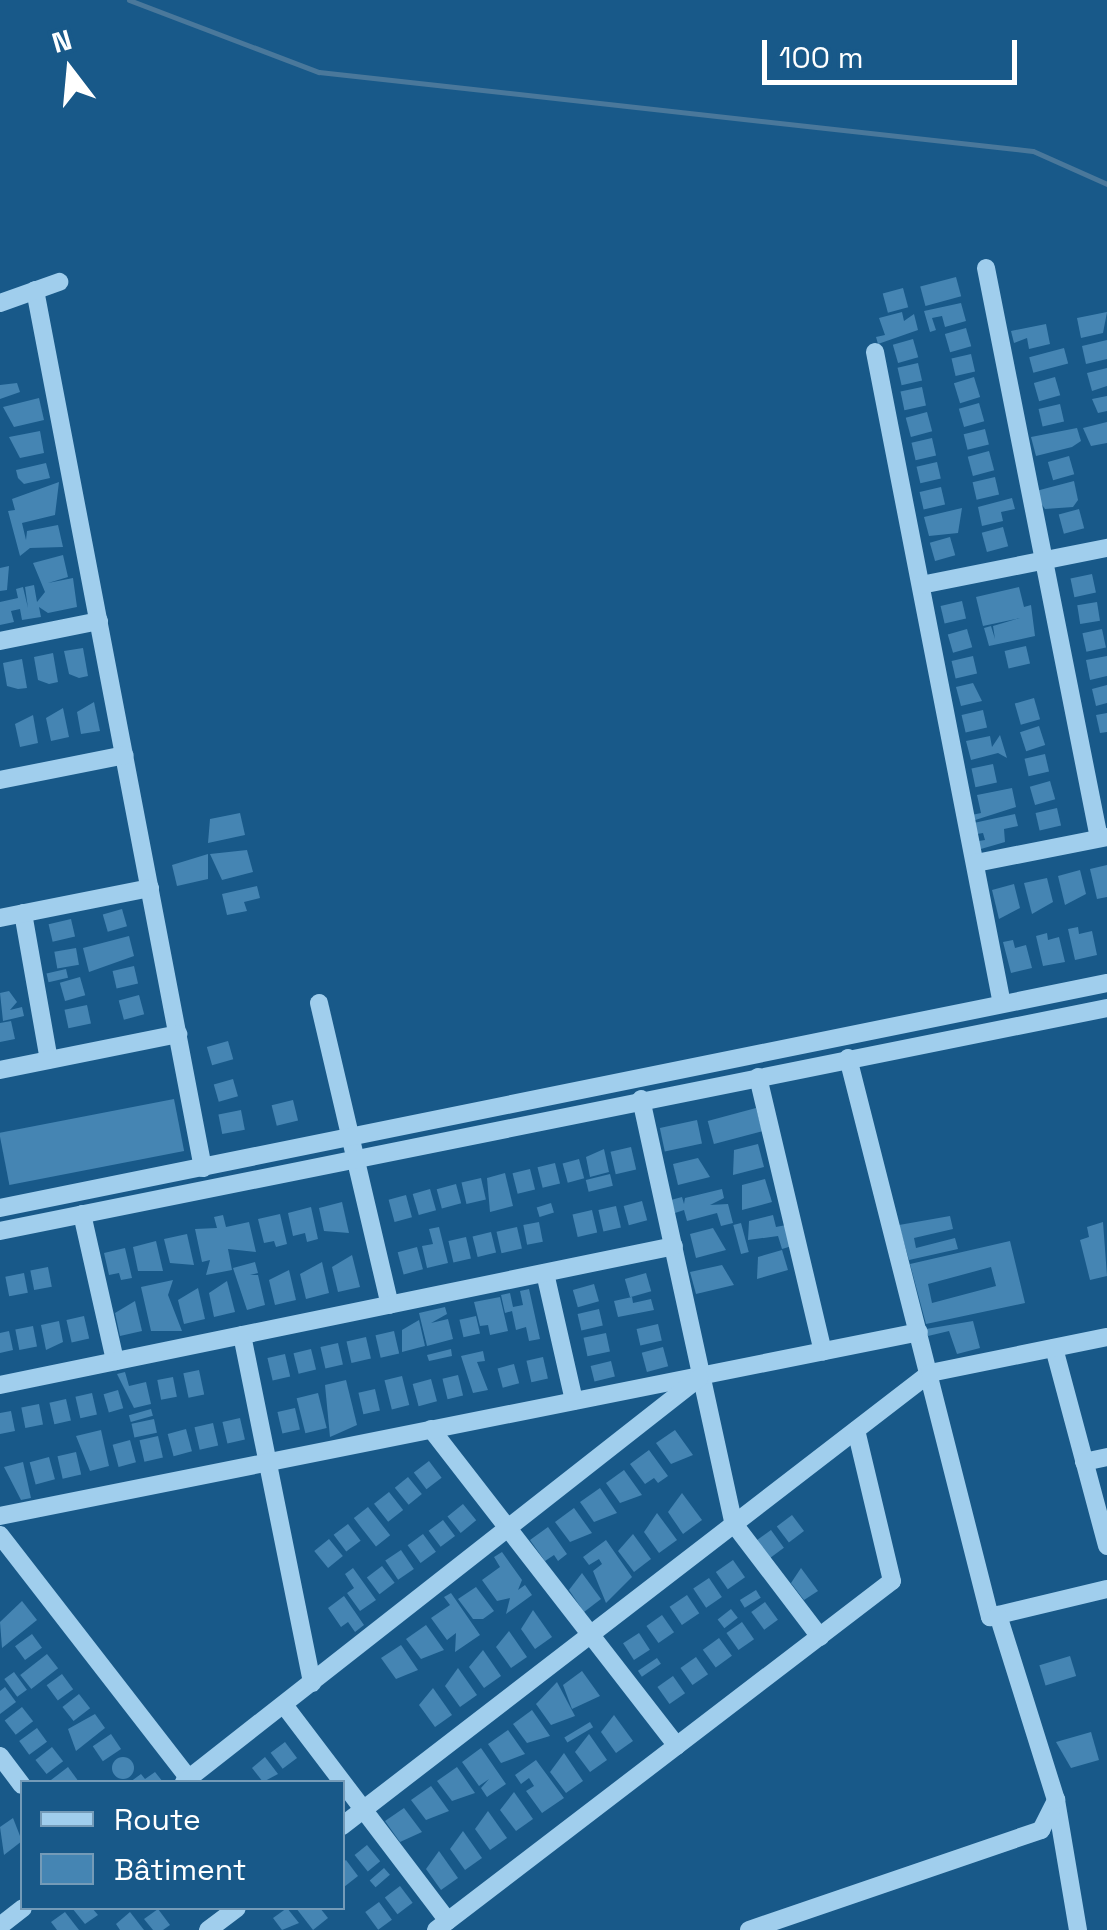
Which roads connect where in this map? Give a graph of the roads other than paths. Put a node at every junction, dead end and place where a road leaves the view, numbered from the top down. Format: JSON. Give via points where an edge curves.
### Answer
{"nodes":[{"id":1,"x":986,"y":268,"type":"dead end"},
{"id":2,"x":58,"y":282,"type":"dead end"},
{"id":3,"x":35,"y":290,"type":"junction"},
{"id":4,"x":0,"y":303,"type":"edge"},
{"id":5,"x":875,"y":352,"type":"dead end"},
{"id":6,"x":1107,"y":548,"type":"edge"},
{"id":7,"x":1044,"y":560,"type":"junction"},
{"id":8,"x":921,"y":585,"type":"junction"},
{"id":9,"x":99,"y":621,"type":"junction"},
{"id":10,"x":0,"y":641,"type":"edge"},
{"id":11,"x":124,"y":755,"type":"junction"},
{"id":12,"x":0,"y":780,"type":"edge"},
{"id":13,"x":1103,"y":838,"type":"edge"},
{"id":14,"x":976,"y":863,"type":"junction"},
{"id":15,"x":150,"y":888,"type":"junction"},
{"id":16,"x":24,"y":914,"type":"junction"},
{"id":17,"x":0,"y":918,"type":"edge"},
{"id":18,"x":1107,"y":983,"type":"edge"},
{"id":19,"x":319,"y":1003,"type":"dead end"},
{"id":20,"x":1002,"y":1004,"type":"junction"},
{"id":21,"x":1107,"y":1008,"type":"edge"},
{"id":22,"x":178,"y":1034,"type":"junction"},
{"id":23,"x":848,"y":1058,"type":"junction"},
{"id":24,"x":50,"y":1060,"type":"junction"},
{"id":25,"x":0,"y":1070,"type":"edge"},
{"id":26,"x":758,"y":1077,"type":"junction"},
{"id":27,"x":641,"y":1099,"type":"junction"},
{"id":28,"x":355,"y":1136,"type":"junction"},
{"id":29,"x":359,"y":1158,"type":"junction"},
{"id":30,"x":203,"y":1168,"type":"junction"},
{"id":31,"x":0,"y":1208,"type":"edge"},
{"id":32,"x":82,"y":1214,"type":"junction"},
{"id":33,"x":0,"y":1231,"type":"edge"},
{"id":34,"x":674,"y":1246,"type":"junction"},
{"id":35,"x":545,"y":1273,"type":"junction"},
{"id":36,"x":390,"y":1305,"type":"junction"},
{"id":37,"x":919,"y":1332,"type":"junction"},
{"id":38,"x":242,"y":1335,"type":"junction"},
{"id":39,"x":1107,"y":1337,"type":"edge"},
{"id":40,"x":1054,"y":1348,"type":"junction"},
{"id":41,"x":823,"y":1351,"type":"junction"},
{"id":42,"x":116,"y":1361,"type":"junction"},
{"id":43,"x":930,"y":1373,"type":"junction"},
{"id":44,"x":702,"y":1375,"type":"junction"},
{"id":45,"x":0,"y":1385,"type":"edge"},
{"id":46,"x":574,"y":1401,"type":"junction"},
{"id":47,"x":431,"y":1430,"type":"junction"},
{"id":48,"x":856,"y":1430,"type":"junction"},
{"id":49,"x":1107,"y":1457,"type":"edge"},
{"id":50,"x":270,"y":1462,"type":"junction"},
{"id":51,"x":1084,"y":1462,"type":"junction"},
{"id":52,"x":0,"y":1516,"type":"edge"},
{"id":53,"x":734,"y":1524,"type":"junction"},
{"id":54,"x":508,"y":1531,"type":"junction"},
{"id":55,"x":0,"y":1534,"type":"edge"},
{"id":56,"x":1107,"y":1546,"type":"edge"},
{"id":57,"x":1107,"y":1590,"type":"edge"},
{"id":58,"x":998,"y":1616,"type":"junction"},
{"id":59,"x":590,"y":1635,"type":"junction"},
{"id":60,"x":820,"y":1637,"type":"junction"},
{"id":61,"x":312,"y":1683,"type":"junction"},
{"id":62,"x":284,"y":1705,"type":"junction"},
{"id":63,"x":677,"y":1746,"type":"junction"},
{"id":64,"x":0,"y":1756,"type":"edge"},
{"id":65,"x":186,"y":1780,"type":"edge"},
{"id":66,"x":188,"y":1780,"type":"edge"},
{"id":67,"x":341,"y":1780,"type":"edge"},
{"id":68,"x":20,"y":1782,"type":"edge"},
{"id":69,"x":345,"y":1785,"type":"edge"},
{"id":70,"x":1056,"y":1800,"type":"junction"},
{"id":71,"x":364,"y":1810,"type":"junction"},
{"id":72,"x":345,"y":1824,"type":"edge"},
{"id":73,"x":20,"y":1910,"type":"edge"},
{"id":74,"x":235,"y":1910,"type":"edge"},
{"id":75,"x":0,"y":1926,"type":"edge"},
{"id":76,"x":442,"y":1926,"type":"edge"},
{"id":77,"x":208,"y":1930,"type":"edge"},
{"id":78,"x":750,"y":1930,"type":"edge"},
{"id":79,"x":1078,"y":1930,"type":"edge"}],
"edges":[{"from":1,"to":7,"type":"street"},
{"from":2,"to":3,"type":"street"},
{"from":3,"to":4,"type":"street"},
{"from":3,"to":9,"type":"street"},
{"from":5,"to":8,"type":"street"},
{"from":6,"to":7,"type":"street"},
{"from":7,"to":8,"type":"street"},
{"from":7,"to":13,"type":"street"},
{"from":8,"to":14,"type":"street"},
{"from":9,"to":10,"type":"street"},
{"from":9,"to":11,"type":"street"},
{"from":11,"to":12,"type":"street"},
{"from":11,"to":15,"type":"street"},
{"from":13,"to":14,"type":"street"},
{"from":14,"to":20,"type":"street"},
{"from":15,"to":16,"type":"street"},
{"from":15,"to":22,"type":"street"},
{"from":16,"to":17,"type":"street"},
{"from":16,"to":24,"type":"street"},
{"from":18,"to":20,"type":"street"},
{"from":19,"to":28,"type":"street"},
{"from":20,"to":28,"type":"street"},
{"from":21,"to":23,"type":"street"},
{"from":22,"to":24,"type":"street"},
{"from":22,"to":30,"type":"street"},
{"from":23,"to":26,"type":"street"},
{"from":23,"to":37,"type":"street"},
{"from":24,"to":25,"type":"street"},
{"from":26,"to":27,"type":"street"},
{"from":26,"to":41,"type":"street"},
{"from":27,"to":29,"type":"street"},
{"from":27,"to":34,"type":"street"},
{"from":28,"to":29,"type":"street"},
{"from":28,"to":30,"type":"street"},
{"from":29,"to":32,"type":"street"},
{"from":29,"to":36,"type":"street"},
{"from":30,"to":31,"type":"street"},
{"from":32,"to":33,"type":"street"},
{"from":32,"to":42,"type":"street"},
{"from":34,"to":35,"type":"street"},
{"from":34,"to":44,"type":"street"},
{"from":35,"to":36,"type":"street"},
{"from":35,"to":46,"type":"street"},
{"from":36,"to":38,"type":"street"},
{"from":37,"to":41,"type":"street"},
{"from":37,"to":43,"type":"street"},
{"from":38,"to":42,"type":"street"},
{"from":38,"to":50,"type":"street"},
{"from":39,"to":40,"type":"street"},
{"from":40,"to":43,"type":"street"},
{"from":40,"to":51,"type":"street"},
{"from":41,"to":44,"type":"street"},
{"from":42,"to":45,"type":"street"},
{"from":43,"to":48,"type":"street"},
{"from":43,"to":58,"type":"street","via":[[990,1618]]},
{"from":44,"to":46,"type":"street"},
{"from":44,"to":53,"type":"street"},
{"from":44,"to":54,"type":"street"},
{"from":46,"to":47,"type":"street"},
{"from":47,"to":50,"type":"street"},
{"from":47,"to":54,"type":"street"},
{"from":48,"to":53,"type":"street"},
{"from":48,"to":60,"type":"street","via":[[892,1581]]},
{"from":49,"to":51,"type":"street"},
{"from":50,"to":52,"type":"street"},
{"from":50,"to":61,"type":"street"},
{"from":51,"to":56,"type":"street"},
{"from":53,"to":59,"type":"street"},
{"from":53,"to":60,"type":"street"},
{"from":54,"to":59,"type":"street"},
{"from":54,"to":61,"type":"street"},
{"from":55,"to":65,"type":"street"},
{"from":57,"to":58,"type":"street"},
{"from":58,"to":70,"type":"street"},
{"from":59,"to":63,"type":"street"},
{"from":59,"to":71,"type":"street"},
{"from":60,"to":63,"type":"street"},
{"from":61,"to":62,"type":"street"},
{"from":62,"to":66,"type":"street"},
{"from":62,"to":67,"type":"street"},
{"from":63,"to":76,"type":"street"},
{"from":64,"to":68,"type":"street"},
{"from":69,"to":71,"type":"street"},
{"from":70,"to":78,"type":"street","via":[[1041,1830]]},
{"from":70,"to":79,"type":"street"},
{"from":71,"to":72,"type":"street"},
{"from":71,"to":76,"type":"street"},
{"from":73,"to":75,"type":"street"},
{"from":74,"to":77,"type":"street"}]}
